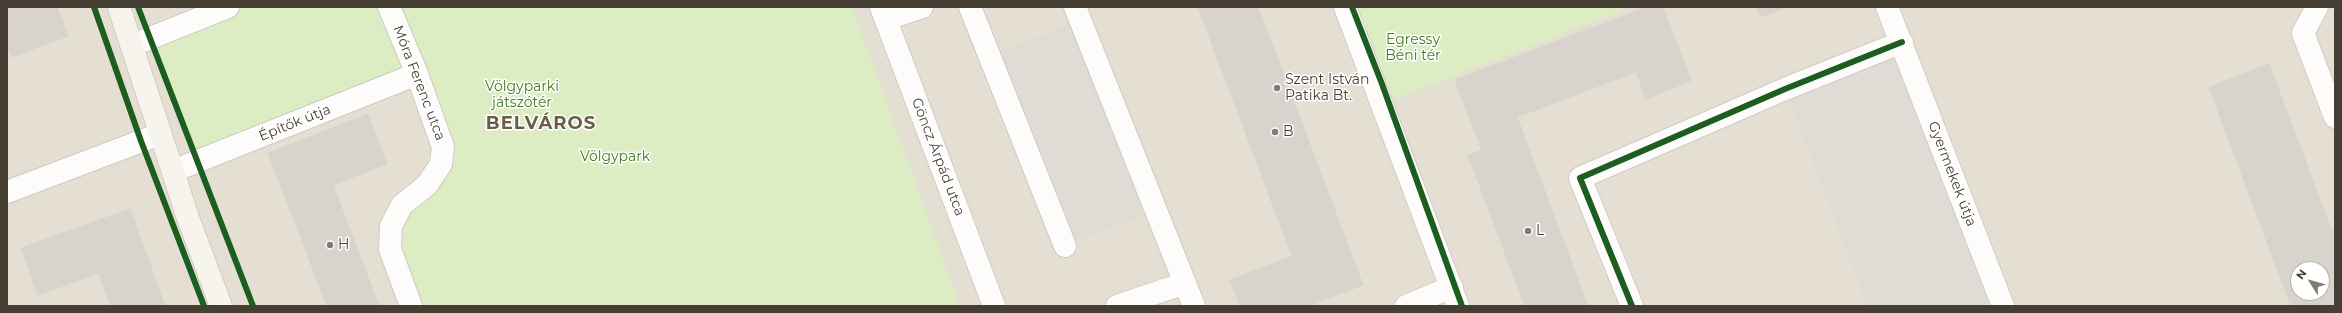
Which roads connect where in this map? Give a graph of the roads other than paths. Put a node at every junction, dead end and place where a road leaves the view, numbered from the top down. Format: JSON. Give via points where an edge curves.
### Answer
{"nodes":[{"id":1,"x":119,"y":7,"type":"edge"},
{"id":2,"x":228,"y":7,"type":"edge"},
{"id":3,"x":389,"y":7,"type":"edge"},
{"id":4,"x":922,"y":7,"type":"edge"},
{"id":5,"x":970,"y":7,"type":"edge"},
{"id":6,"x":1075,"y":7,"type":"edge"},
{"id":7,"x":1345,"y":7,"type":"edge"},
{"id":8,"x":1887,"y":7,"type":"edge"},
{"id":9,"x":2317,"y":7,"type":"edge"},
{"id":10,"x":883,"y":13,"type":"edge"},
{"id":11,"x":1902,"y":42,"type":"junction"},
{"id":12,"x":133,"y":45,"type":"junction"},
{"id":13,"x":417,"y":74,"type":"junction"},
{"id":14,"x":2335,"y":117,"type":"edge"},
{"id":15,"x":160,"y":134,"type":"junction"},
{"id":16,"x":173,"y":171,"type":"junction"},
{"id":17,"x":7,"y":192,"type":"edge"},
{"id":18,"x":1065,"y":246,"type":"dead end"},
{"id":19,"x":1185,"y":283,"type":"junction"},
{"id":20,"x":1455,"y":297,"type":"edge"},
{"id":21,"x":1998,"y":304,"type":"edge"},
{"id":22,"x":221,"y":306,"type":"edge"},
{"id":23,"x":411,"y":306,"type":"edge"},
{"id":24,"x":994,"y":306,"type":"edge"},
{"id":25,"x":1117,"y":306,"type":"edge"},
{"id":26,"x":1194,"y":306,"type":"edge"},
{"id":27,"x":1406,"y":306,"type":"edge"},
{"id":28,"x":1632,"y":306,"type":"edge"}],
"edges":[{"from":1,"to":12,"type":"street"},
{"from":2,"to":12,"type":"street"},
{"from":3,"to":13,"type":"street","name":"Móra Ferenc utca"},
{"from":4,"to":10,"type":"street"},
{"from":5,"to":18,"type":"street"},
{"from":6,"to":19,"type":"street","via":[[1154,211]]},
{"from":7,"to":20,"type":"street"},
{"from":8,"to":11,"type":"street"},
{"from":9,"to":14,"type":"street","via":[[2303,33]]},
{"from":10,"to":24,"type":"street","name":"Göncz Árpád utca"},
{"from":11,"to":21,"type":"street","name":"Gyermekek útja"},
{"from":11,"to":28,"type":"street","via":[[1784,89],[1580,178]]},
{"from":12,"to":15,"type":"street"},
{"from":13,"to":16,"type":"street","name":"Építők útja"},
{"from":13,"to":23,"type":"street","name":"Móra Ferenc utca","via":[[443,147],[441,164],[427,185],[402,205],[391,226],[390,249]]},
{"from":15,"to":16,"type":"street"},
{"from":15,"to":17,"type":"street"},
{"from":16,"to":22,"type":"street"},
{"from":19,"to":25,"type":"street"},
{"from":19,"to":26,"type":"street"},
{"from":20,"to":27,"type":"street"}]}
